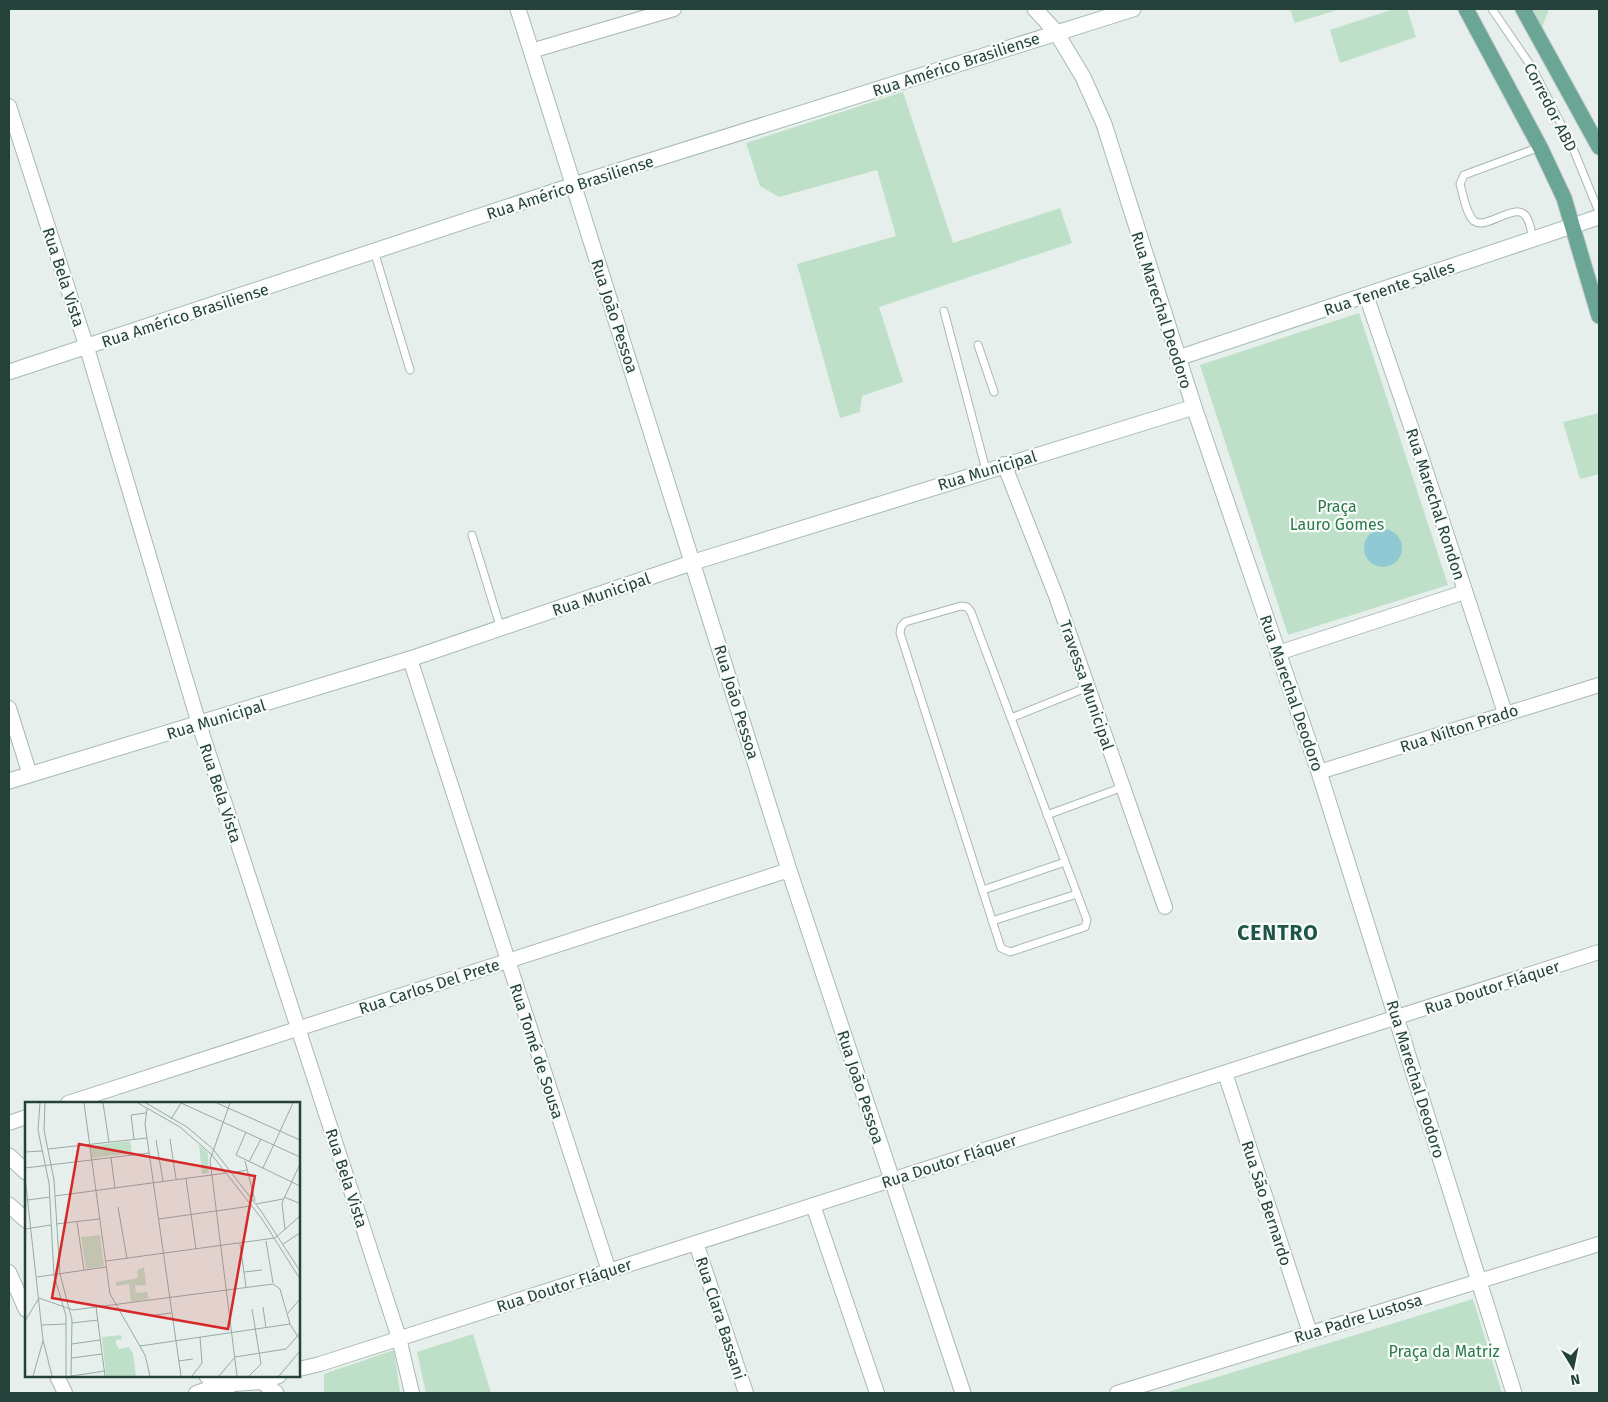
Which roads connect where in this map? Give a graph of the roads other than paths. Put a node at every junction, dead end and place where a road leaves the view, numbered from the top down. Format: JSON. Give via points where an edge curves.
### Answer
{"nodes":[{"id":1,"x":518,"y":9,"type":"edge"},
{"id":2,"x":674,"y":9,"type":"edge"},
{"id":3,"x":1035,"y":9,"type":"edge"},
{"id":4,"x":1133,"y":9,"type":"edge"},
{"id":5,"x":1466,"y":9,"type":"edge"},
{"id":6,"x":1492,"y":9,"type":"edge"},
{"id":7,"x":1523,"y":9,"type":"edge"},
{"id":8,"x":1056,"y":32,"type":"junction"},
{"id":9,"x":531,"y":51,"type":"junction"},
{"id":10,"x":9,"y":106,"type":"edge"},
{"id":11,"x":1599,"y":147,"type":"edge"},
{"id":12,"x":1540,"y":148,"type":"junction"},
{"id":13,"x":573,"y":186,"type":"junction"},
{"id":14,"x":1599,"y":212,"type":"edge"},
{"id":15,"x":1599,"y":217,"type":"edge"},
{"id":16,"x":1574,"y":226,"type":"junction"},
{"id":17,"x":1533,"y":240,"type":"junction"},
{"id":18,"x":374,"y":250,"type":"junction"},
{"id":19,"x":1366,"y":295,"type":"junction"},
{"id":20,"x":944,"y":312,"type":"dead end"},
{"id":21,"x":1599,"y":316,"type":"edge"},
{"id":22,"x":978,"y":345,"type":"dead end"},
{"id":23,"x":87,"y":348,"type":"junction"},
{"id":24,"x":1178,"y":358,"type":"junction"},
{"id":25,"x":410,"y":370,"type":"dead end"},
{"id":26,"x":9,"y":372,"type":"edge"},
{"id":27,"x":994,"y":392,"type":"dead end"},
{"id":28,"x":1194,"y":407,"type":"junction"},
{"id":29,"x":1004,"y":464,"type":"junction"},
{"id":30,"x":986,"y":470,"type":"junction"},
{"id":31,"x":472,"y":535,"type":"dead end"},
{"id":32,"x":694,"y":562,"type":"junction"},
{"id":33,"x":1465,"y":592,"type":"junction"},
{"id":34,"x":501,"y":629,"type":"junction"},
{"id":35,"x":1278,"y":653,"type":"junction"},
{"id":36,"x":410,"y":659,"type":"junction"},
{"id":37,"x":1599,"y":685,"type":"edge"},
{"id":38,"x":1088,"y":687,"type":"junction"},
{"id":39,"x":9,"y":708,"type":"edge"},
{"id":40,"x":1505,"y":713,"type":"junction"},
{"id":41,"x":1011,"y":718,"type":"junction"},
{"id":42,"x":199,"y":724,"type":"junction"},
{"id":43,"x":1319,"y":772,"type":"junction"},
{"id":44,"x":30,"y":775,"type":"junction"},
{"id":45,"x":9,"y":781,"type":"edge"},
{"id":46,"x":1123,"y":787,"type":"junction"},
{"id":47,"x":1047,"y":815,"type":"junction"},
{"id":48,"x":1065,"y":862,"type":"junction"},
{"id":49,"x":789,"y":870,"type":"junction"},
{"id":50,"x":983,"y":890,"type":"junction"},
{"id":51,"x":1077,"y":894,"type":"junction"},
{"id":52,"x":1165,"y":907,"type":"dead end"},
{"id":53,"x":992,"y":921,"type":"junction"},
{"id":54,"x":1599,"y":952,"type":"edge"},
{"id":55,"x":507,"y":960,"type":"junction"},
{"id":56,"x":1397,"y":1017,"type":"junction"},
{"id":57,"x":297,"y":1029,"type":"junction"},
{"id":58,"x":1225,"y":1073,"type":"junction"},
{"id":59,"x":71,"y":1102,"type":"edge"},
{"id":60,"x":25,"y":1117,"type":"edge"},
{"id":61,"x":9,"y":1123,"type":"edge"},
{"id":62,"x":9,"y":1156,"type":"edge"},
{"id":63,"x":25,"y":1171,"type":"edge"},
{"id":64,"x":892,"y":1180,"type":"junction"},
{"id":65,"x":9,"y":1205,"type":"edge"},
{"id":66,"x":813,"y":1205,"type":"junction"},
{"id":67,"x":25,"y":1219,"type":"edge"},
{"id":68,"x":696,"y":1243,"type":"junction"},
{"id":69,"x":1599,"y":1244,"type":"edge"},
{"id":70,"x":609,"y":1271,"type":"junction"},
{"id":71,"x":9,"y":1272,"type":"edge"},
{"id":72,"x":1479,"y":1281,"type":"junction"},
{"id":73,"x":25,"y":1308,"type":"edge"},
{"id":74,"x":1310,"y":1333,"type":"junction"},
{"id":75,"x":399,"y":1338,"type":"junction"},
{"id":76,"x":300,"y":1369,"type":"edge"},
{"id":77,"x":57,"y":1377,"type":"edge"},
{"id":78,"x":272,"y":1377,"type":"edge"},
{"id":79,"x":258,"y":1379,"type":"edge"},
{"id":80,"x":218,"y":1385,"type":"edge"},
{"id":81,"x":65,"y":1393,"type":"edge"},
{"id":82,"x":196,"y":1393,"type":"edge"},
{"id":83,"x":276,"y":1393,"type":"edge"},
{"id":84,"x":412,"y":1393,"type":"edge"},
{"id":85,"x":746,"y":1393,"type":"edge"},
{"id":86,"x":877,"y":1393,"type":"edge"},
{"id":87,"x":963,"y":1393,"type":"edge"},
{"id":88,"x":1117,"y":1393,"type":"edge"},
{"id":89,"x":1514,"y":1393,"type":"edge"}],
"edges":[{"from":1,"to":9,"type":"street","name":"Rua João Pessoa"},
{"from":2,"to":9,"type":"street"},
{"from":3,"to":8,"type":"street","name":"Rua Marechal Deodoro"},
{"from":4,"to":8,"type":"street","name":"Rua Américo Brasiliense"},
{"from":5,"to":12,"type":"main road"},
{"from":6,"to":14,"type":"lane","name":"Corredor ABD","via":[[1533,69],[1572,146]]},
{"from":7,"to":11,"type":"main road"},
{"from":8,"to":13,"type":"street","name":"Rua Américo Brasiliense"},
{"from":8,"to":24,"type":"street","name":"Rua Marechal Deodoro","via":[[1083,78],[1104,124]]},
{"from":9,"to":13,"type":"street","name":"Rua João Pessoa"},
{"from":10,"to":23,"type":"street","name":"Rua Bela Vista"},
{"from":12,"to":16,"type":"main road"},
{"from":12,"to":17,"type":"lane","via":[[1464,175],[1460,184],[1475,222],[1521,213],[1528,219]]},
{"from":13,"to":18,"type":"street","name":"Rua Américo Brasiliense"},
{"from":13,"to":32,"type":"street","name":"Rua João Pessoa"},
{"from":15,"to":16,"type":"street","name":"Rua Tenente Salles"},
{"from":16,"to":17,"type":"street","name":"Rua Tenente Salles"},
{"from":16,"to":21,"type":"main road"},
{"from":17,"to":19,"type":"street","name":"Rua Tenente Salles"},
{"from":18,"to":23,"type":"street","name":"Rua Américo Brasiliense"},
{"from":18,"to":25,"type":"lane"},
{"from":19,"to":24,"type":"street","name":"Rua Tenente Salles"},
{"from":19,"to":33,"type":"street","name":"Rua Marechal Rondon"},
{"from":20,"to":30,"type":"lane"},
{"from":22,"to":27,"type":"lane"},
{"from":23,"to":26,"type":"street","name":"Rua Américo Brasiliense"},
{"from":23,"to":42,"type":"street","name":"Rua Bela Vista"},
{"from":24,"to":28,"type":"street","name":"Rua Marechal Deodoro"},
{"from":28,"to":29,"type":"street","name":"Rua Municipal"},
{"from":28,"to":35,"type":"street","name":"Rua Marechal Deodoro"},
{"from":29,"to":30,"type":"street","name":"Rua Municipal"},
{"from":29,"to":38,"type":"street","name":"Travessa Municipal"},
{"from":30,"to":32,"type":"street","name":"Rua Municipal"},
{"from":31,"to":34,"type":"lane"},
{"from":32,"to":34,"type":"street","name":"Rua Municipal"},
{"from":32,"to":49,"type":"street","name":"Rua João Pessoa"},
{"from":33,"to":35,"type":"street"},
{"from":33,"to":40,"type":"street","name":"Rua Marechal Rondon"},
{"from":34,"to":36,"type":"street","name":"Rua Municipal"},
{"from":35,"to":43,"type":"street","name":"Rua Marechal Deodoro"},
{"from":36,"to":42,"type":"street","name":"Rua Municipal"},
{"from":36,"to":55,"type":"street","name":"Rua Tomé de Sousa"},
{"from":37,"to":40,"type":"street","name":"Rua Nílton Prado"},
{"from":38,"to":41,"type":"lane"},
{"from":38,"to":46,"type":"street","name":"Travessa Municipal"},
{"from":39,"to":44,"type":"street"},
{"from":40,"to":43,"type":"street","name":"Rua Nílton Prado"},
{"from":41,"to":47,"type":"lane"},
{"from":41,"to":50,"type":"lane","via":[[967,607],[906,622],[901,627],[900,633]]},
{"from":42,"to":44,"type":"street","name":"Rua Municipal"},
{"from":42,"to":57,"type":"street","name":"Rua Bela Vista"},
{"from":43,"to":56,"type":"street","name":"Rua Marechal Deodoro"},
{"from":44,"to":45,"type":"street","name":"Rua Municipal"},
{"from":46,"to":47,"type":"lane"},
{"from":46,"to":52,"type":"street","name":"Travessa Municipal"},
{"from":47,"to":48,"type":"lane"},
{"from":48,"to":50,"type":"lane"},
{"from":48,"to":51,"type":"lane"},
{"from":49,"to":55,"type":"street","name":"Rua Carlos Del Prete"},
{"from":49,"to":64,"type":"street","name":"Rua João Pessoa"},
{"from":50,"to":53,"type":"lane"},
{"from":51,"to":53,"type":"lane"},
{"from":51,"to":53,"type":"lane","via":[[1087,920],[1084,927],[1010,952],[1001,948]]},
{"from":54,"to":56,"type":"street","name":"Rua Doutor Fláquer"},
{"from":55,"to":57,"type":"street","name":"Rua Carlos Del Prete"},
{"from":55,"to":70,"type":"street","name":"Rua Tomé de Sousa"},
{"from":56,"to":58,"type":"street","name":"Rua Doutor Fláquer"},
{"from":56,"to":72,"type":"street","name":"Rua Marechal Deodoro"},
{"from":57,"to":59,"type":"street","name":"Rua Carlos Del Prete"},
{"from":57,"to":75,"type":"street","name":"Rua Bela Vista"},
{"from":58,"to":64,"type":"street","name":"Rua Doutor Fláquer"},
{"from":58,"to":74,"type":"street","name":"Rua São Bernardo"},
{"from":60,"to":61,"type":"street"},
{"from":62,"to":63,"type":"street"},
{"from":64,"to":66,"type":"street","name":"Rua Doutor Fláquer"},
{"from":64,"to":87,"type":"street","name":"Rua João Pessoa"},
{"from":65,"to":67,"type":"street"},
{"from":66,"to":68,"type":"street","name":"Rua Doutor Fláquer"},
{"from":66,"to":86,"type":"street"},
{"from":68,"to":70,"type":"street","name":"Rua Doutor Fláquer"},
{"from":68,"to":85,"type":"street","name":"Rua Clara Bassani"},
{"from":69,"to":72,"type":"street","name":"Rua Padre Lustosa"},
{"from":70,"to":75,"type":"street","name":"Rua Doutor Fláquer"},
{"from":71,"to":73,"type":"street"},
{"from":72,"to":74,"type":"street","name":"Rua Padre Lustosa"},
{"from":72,"to":89,"type":"street","name":"Rua Marechal Deodoro"},
{"from":74,"to":88,"type":"street","name":"Rua Padre Lustosa"},
{"from":75,"to":76,"type":"street","name":"Rua Doutor Fláquer"},
{"from":75,"to":84,"type":"street","name":"Rua Bela Vista"},
{"from":77,"to":81,"type":"street"},
{"from":78,"to":79,"type":"street"},
{"from":79,"to":80,"type":"street"},
{"from":79,"to":83,"type":"street"},
{"from":80,"to":82,"type":"street"}]}
